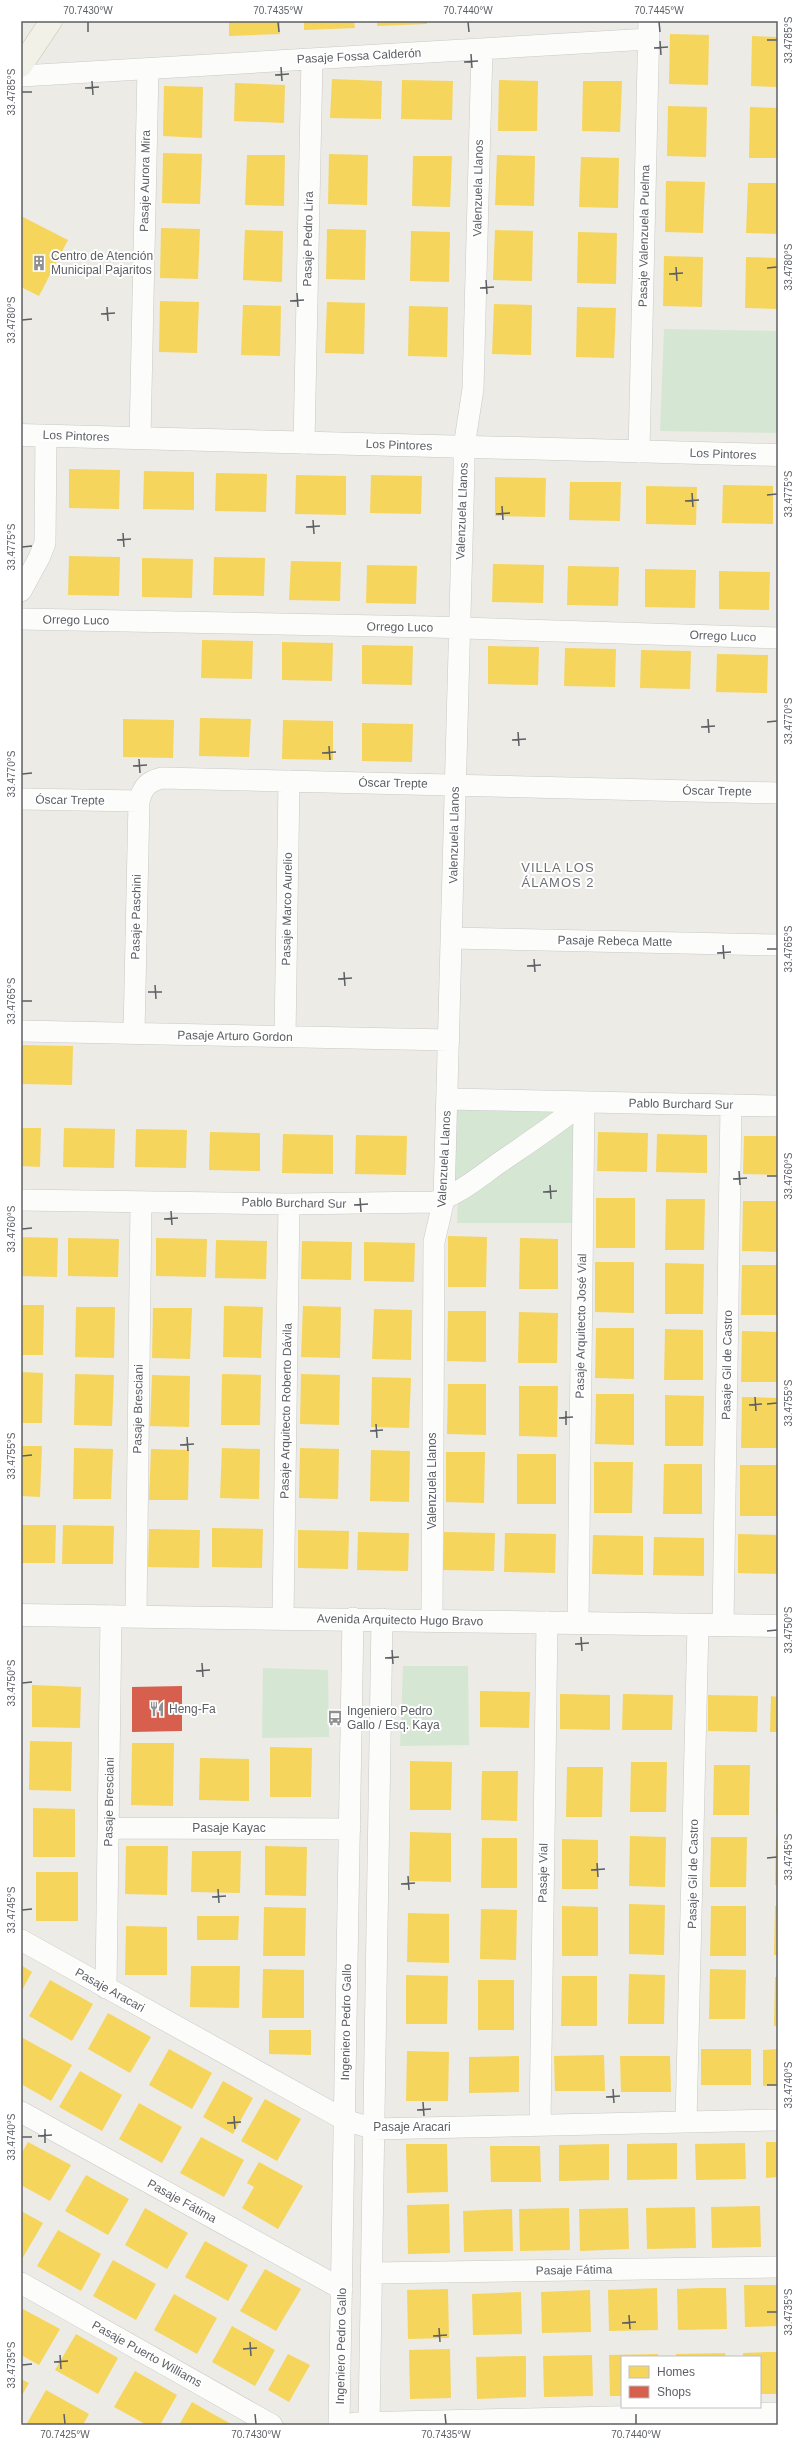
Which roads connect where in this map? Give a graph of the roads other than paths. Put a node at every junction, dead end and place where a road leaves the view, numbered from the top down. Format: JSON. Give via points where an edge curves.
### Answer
{"nodes":[{"id":1,"x":51,"y":21,"type":"edge"},
{"id":2,"x":649,"y":30,"type":"edge"},
{"id":3,"x":482,"y":49,"type":"junction"},
{"id":4,"x":312,"y":59,"type":"junction"},
{"id":5,"x":21,"y":66,"type":"edge"},
{"id":6,"x":148,"y":69,"type":"junction"},
{"id":7,"x":21,"y":76,"type":"edge"},
{"id":8,"x":21,"y":435,"type":"edge"},
{"id":9,"x":46,"y":436,"type":"junction"},
{"id":10,"x":140,"y":438,"type":"junction"},
{"id":11,"x":304,"y":443,"type":"junction"},
{"id":12,"x":464,"y":447,"type":"junction"},
{"id":13,"x":639,"y":452,"type":"junction"},
{"id":14,"x":778,"y":455,"type":"edge"},
{"id":15,"x":21,"y":591,"type":"edge"},
{"id":16,"x":21,"y":619,"type":"edge"},
{"id":17,"x":459,"y":628,"type":"junction"},
{"id":18,"x":778,"y":638,"type":"edge"},
{"id":19,"x":289,"y":781,"type":"junction"},
{"id":20,"x":455,"y":785,"type":"junction"},
{"id":21,"x":778,"y":792,"type":"edge"},
{"id":22,"x":21,"y":799,"type":"edge"},
{"id":23,"x":139,"y":801,"type":"junction"},
{"id":24,"x":451,"y":938,"type":"junction"},
{"id":25,"x":778,"y":945,"type":"edge"},
{"id":26,"x":21,"y":1031,"type":"edge"},
{"id":27,"x":134,"y":1034,"type":"junction"},
{"id":28,"x":285,"y":1037,"type":"junction"},
{"id":29,"x":449,"y":1040,"type":"junction"},
{"id":30,"x":447,"y":1099,"type":"junction"},
{"id":31,"x":584,"y":1102,"type":"junction"},
{"id":32,"x":732,"y":1105,"type":"junction"},
{"id":33,"x":778,"y":1106,"type":"edge"},
{"id":34,"x":444,"y":1199,"type":"junction"},
{"id":35,"x":21,"y":1200,"type":"edge"},
{"id":36,"x":141,"y":1202,"type":"junction"},
{"id":37,"x":289,"y":1204,"type":"junction"},
{"id":38,"x":21,"y":1615,"type":"edge"},
{"id":39,"x":112,"y":1616,"type":"junction"},
{"id":40,"x":136,"y":1616,"type":"junction"},
{"id":41,"x":283,"y":1618,"type":"junction"},
{"id":42,"x":353,"y":1618,"type":"junction"},
{"id":43,"x":382,"y":1619,"type":"junction"},
{"id":44,"x":432,"y":1620,"type":"junction"},
{"id":45,"x":547,"y":1622,"type":"junction"},
{"id":46,"x":578,"y":1623,"type":"junction"},
{"id":47,"x":698,"y":1625,"type":"junction"},
{"id":48,"x":723,"y":1625,"type":"junction"},
{"id":49,"x":778,"y":1626,"type":"edge"},
{"id":50,"x":108,"y":1828,"type":"junction"},
{"id":51,"x":350,"y":1829,"type":"junction"},
{"id":52,"x":21,"y":1940,"type":"edge"},
{"id":53,"x":106,"y":1988,"type":"junction"},
{"id":54,"x":21,"y":2112,"type":"edge"},
{"id":55,"x":345,"y":2120,"type":"junction"},
{"id":56,"x":778,"y":2120,"type":"edge"},
{"id":57,"x":686,"y":2122,"type":"junction"},
{"id":58,"x":540,"y":2125,"type":"junction"},
{"id":59,"x":374,"y":2129,"type":"junction"},
{"id":60,"x":778,"y":2266,"type":"edge"},
{"id":61,"x":371,"y":2273,"type":"junction"},
{"id":62,"x":21,"y":2283,"type":"edge"},
{"id":63,"x":342,"y":2290,"type":"junction"},
{"id":64,"x":778,"y":2413,"type":"edge"},
{"id":65,"x":340,"y":2424,"type":"edge"},
{"id":66,"x":368,"y":2424,"type":"edge"},
{"id":67,"x":272,"y":2425,"type":"edge"}],
"edges":[{"from":1,"to":5,"type":"main road"},
{"from":2,"to":3,"type":"street","name":"Pasaje Fossa Calderón"},
{"from":2,"to":13,"type":"street","name":"Pasaje Valenzuela Puelma"},
{"from":3,"to":4,"type":"street","name":"Pasaje Fossa Calderón"},
{"from":3,"to":12,"type":"street","name":"Valenzuela Llanos","via":[[473,389]]},
{"from":4,"to":6,"type":"street","name":"Pasaje Fossa Calderón"},
{"from":4,"to":11,"type":"street","name":"Pasaje Pedro Lira"},
{"from":6,"to":7,"type":"street","name":"Pasaje Fossa Calderón"},
{"from":6,"to":10,"type":"street","name":"Pasaje Aurora Mira"},
{"from":8,"to":9,"type":"street","name":"Los Pintores"},
{"from":9,"to":10,"type":"street","name":"Los Pintores"},
{"from":9,"to":15,"type":"street","via":[[45,543]]},
{"from":10,"to":11,"type":"street","name":"Los Pintores"},
{"from":11,"to":12,"type":"street","name":"Los Pintores"},
{"from":12,"to":13,"type":"street","name":"Los Pintores"},
{"from":12,"to":17,"type":"street","name":"Valenzuela Llanos"},
{"from":13,"to":14,"type":"street","name":"Los Pintores"},
{"from":16,"to":17,"type":"street","name":"Orrego Luco"},
{"from":17,"to":18,"type":"street","name":"Orrego Luco"},
{"from":17,"to":20,"type":"street","name":"Valenzuela Llanos"},
{"from":19,"to":20,"type":"street","name":"Óscar Trepte"},
{"from":19,"to":23,"type":"street","name":"Óscar Trepte","via":[[162,778],[147,784]]},
{"from":19,"to":28,"type":"street","name":"Pasaje Marco Aurelio"},
{"from":20,"to":21,"type":"street","name":"Óscar Trepte"},
{"from":20,"to":24,"type":"street","name":"Valenzuela Llanos"},
{"from":22,"to":23,"type":"street","name":"Óscar Trepte"},
{"from":23,"to":27,"type":"street","name":"Pasaje Paschini"},
{"from":24,"to":25,"type":"street","name":"Pasaje Rebeca Matte"},
{"from":24,"to":29,"type":"street","name":"Valenzuela Llanos"},
{"from":26,"to":27,"type":"street","name":"Pasaje Arturo Gordon"},
{"from":27,"to":28,"type":"street","name":"Pasaje Arturo Gordon"},
{"from":28,"to":29,"type":"street","name":"Pasaje Arturo Gordon"},
{"from":29,"to":30,"type":"street","name":"Valenzuela Llanos"},
{"from":30,"to":31,"type":"street","name":"Pablo Burchard Sur"},
{"from":30,"to":34,"type":"street","name":"Valenzuela Llanos"},
{"from":31,"to":32,"type":"street","name":"Pablo Burchard Sur"},
{"from":31,"to":34,"type":"street","name":"Pablo Burchard Sur","via":[[566,1117]]},
{"from":31,"to":46,"type":"street","name":"Pasaje Arquitecto José Vial"},
{"from":32,"to":33,"type":"street","name":"Pablo Burchard Sur"},
{"from":32,"to":48,"type":"street","name":"Pasaje Gil de Castro"},
{"from":34,"to":37,"type":"street","name":"Pablo Burchard Sur","via":[[422,1204]]},
{"from":34,"to":44,"type":"street","name":"Valenzuela Llanos","via":[[434,1242]]},
{"from":35,"to":36,"type":"street","name":"Pablo Burchard Sur"},
{"from":36,"to":37,"type":"street","name":"Pablo Burchard Sur"},
{"from":36,"to":40,"type":"street","name":"Pasaje Bresciani"},
{"from":37,"to":41,"type":"street","name":"Pasaje Arquitecto Roberto Dávila"},
{"from":38,"to":39,"type":"street","name":"Avenida Arquitecto Hugo Bravo"},
{"from":39,"to":40,"type":"street","name":"Avenida Arquitecto Hugo Bravo"},
{"from":39,"to":50,"type":"street","name":"Pasaje Bresciani"},
{"from":40,"to":41,"type":"street","name":"Avenida Arquitecto Hugo Bravo"},
{"from":41,"to":42,"type":"street","name":"Avenida Arquitecto Hugo Bravo"},
{"from":42,"to":43,"type":"street","name":"Avenida Arquitecto Hugo Bravo"},
{"from":42,"to":51,"type":"street","name":"Ingeniero Pedro Gallo"},
{"from":43,"to":44,"type":"street","name":"Avenida Arquitecto Hugo Bravo"},
{"from":43,"to":59,"type":"street"},
{"from":44,"to":45,"type":"street","name":"Avenida Arquitecto Hugo Bravo"},
{"from":45,"to":46,"type":"street","name":"Avenida Arquitecto Hugo Bravo"},
{"from":45,"to":58,"type":"street","name":"Pasaje Vial"},
{"from":46,"to":47,"type":"street","name":"Avenida Arquitecto Hugo Bravo"},
{"from":47,"to":48,"type":"street","name":"Avenida Arquitecto Hugo Bravo"},
{"from":47,"to":57,"type":"street","name":"Pasaje Gil de Castro"},
{"from":48,"to":49,"type":"street","name":"Avenida Arquitecto Hugo Bravo"},
{"from":50,"to":51,"type":"street","name":"Pasaje Kayac"},
{"from":50,"to":53,"type":"street","name":"Pasaje Bresciani"},
{"from":51,"to":55,"type":"street","name":"Ingeniero Pedro Gallo"},
{"from":52,"to":53,"type":"street","name":"Pasaje Aracari"},
{"from":53,"to":55,"type":"street","name":"Pasaje Aracari"},
{"from":54,"to":63,"type":"street","name":"Pasaje Fátima"},
{"from":55,"to":59,"type":"street","name":"Pasaje Aracari"},
{"from":55,"to":63,"type":"street","name":"Ingeniero Pedro Gallo"},
{"from":56,"to":57,"type":"street","name":"Pasaje Aracari"},
{"from":57,"to":58,"type":"street","name":"Pasaje Aracari"},
{"from":58,"to":59,"type":"street","name":"Pasaje Aracari"},
{"from":59,"to":61,"type":"street"},
{"from":60,"to":61,"type":"street","name":"Pasaje Fátima"},
{"from":61,"to":66,"type":"street"},
{"from":62,"to":67,"type":"street","name":"Pasaje Puerto Williams"},
{"from":63,"to":65,"type":"street","name":"Ingeniero Pedro Gallo"},
{"from":64,"to":66,"type":"street"},
{"from":65,"to":66,"type":"street"}]}
